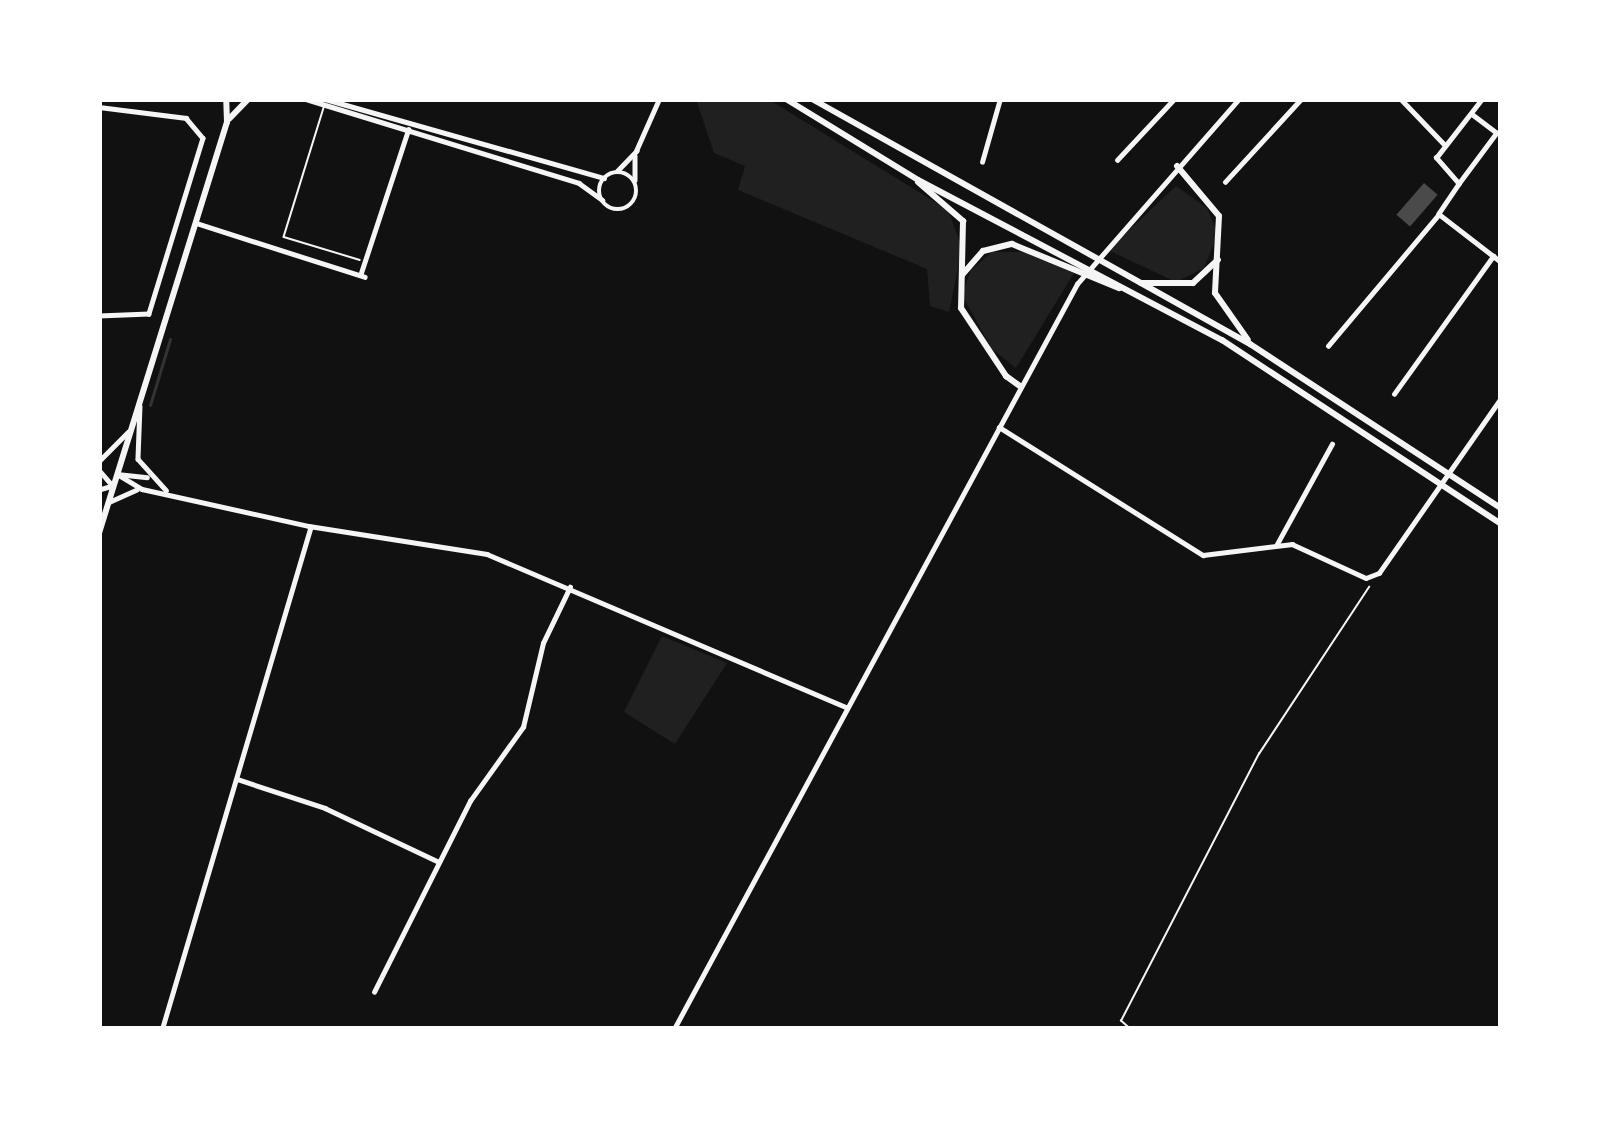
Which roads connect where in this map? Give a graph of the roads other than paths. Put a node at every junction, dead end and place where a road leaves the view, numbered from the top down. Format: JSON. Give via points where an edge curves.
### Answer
{"nodes":[{"id":1,"x":230,"y":99,"type":"edge"},
{"id":2,"x":248,"y":99,"type":"edge"},
{"id":3,"x":306,"y":99,"type":"edge"},
{"id":4,"x":659,"y":99,"type":"edge"},
{"id":5,"x":786,"y":99,"type":"edge"},
{"id":6,"x":812,"y":99,"type":"edge"},
{"id":7,"x":1000,"y":99,"type":"edge"},
{"id":8,"x":1174,"y":99,"type":"edge"},
{"id":9,"x":1238,"y":99,"type":"edge"},
{"id":10,"x":1300,"y":99,"type":"edge"},
{"id":11,"x":1401,"y":99,"type":"edge"},
{"id":12,"x":1482,"y":99,"type":"edge"},
{"id":13,"x":325,"y":102,"type":"edge"},
{"id":14,"x":99,"y":107,"type":"edge"},
{"id":15,"x":1472,"y":114,"type":"junction"},
{"id":16,"x":227,"y":122,"type":"junction"},
{"id":17,"x":408,"y":130,"type":"junction"},
{"id":18,"x":1499,"y":135,"type":"edge"},
{"id":19,"x":1445,"y":145,"type":"junction"},
{"id":20,"x":636,"y":151,"type":"junction"},
{"id":21,"x":1117,"y":160,"type":"dead end"},
{"id":22,"x":982,"y":161,"type":"dead end"},
{"id":23,"x":1178,"y":166,"type":"junction"},
{"id":24,"x":615,"y":172,"type":"junction"},
{"id":25,"x":911,"y":175,"type":"junction"},
{"id":26,"x":604,"y":178,"type":"junction"},
{"id":27,"x":1225,"y":182,"type":"dead end"},
{"id":28,"x":1459,"y":184,"type":"junction"},
{"id":29,"x":637,"y":187,"type":"junction"},
{"id":30,"x":602,"y":200,"type":"junction"},
{"id":31,"x":1438,"y":214,"type":"junction"},
{"id":32,"x":196,"y":223,"type":"junction"},
{"id":33,"x":1492,"y":256,"type":"junction"},
{"id":34,"x":1220,"y":257,"type":"junction"},
{"id":35,"x":365,"y":262,"type":"junction"},
{"id":36,"x":1501,"y":262,"type":"edge"},
{"id":37,"x":960,"y":278,"type":"junction"},
{"id":38,"x":1141,"y":283,"type":"junction"},
{"id":39,"x":1135,"y":292,"type":"junction"},
{"id":40,"x":99,"y":316,"type":"edge"},
{"id":41,"x":1250,"y":344,"type":"junction"},
{"id":42,"x":1328,"y":346,"type":"dead end"},
{"id":43,"x":1020,"y":386,"type":"junction"},
{"id":44,"x":1394,"y":394,"type":"dead end"},
{"id":45,"x":1501,"y":398,"type":"edge"},
{"id":46,"x":140,"y":402,"type":"junction"},
{"id":47,"x":134,"y":422,"type":"junction"},
{"id":48,"x":999,"y":427,"type":"junction"},
{"id":49,"x":1332,"y":444,"type":"dead end"},
{"id":50,"x":99,"y":461,"type":"edge"},
{"id":51,"x":99,"y":470,"type":"edge"},
{"id":52,"x":117,"y":474,"type":"junction"},
{"id":53,"x":147,"y":477,"type":"junction"},
{"id":54,"x":113,"y":486,"type":"junction"},
{"id":55,"x":142,"y":489,"type":"junction"},
{"id":56,"x":99,"y":490,"type":"edge"},
{"id":57,"x":170,"y":494,"type":"junction"},
{"id":58,"x":108,"y":503,"type":"junction"},
{"id":59,"x":1501,"y":508,"type":"edge"},
{"id":60,"x":1501,"y":524,"type":"edge"},
{"id":61,"x":309,"y":526,"type":"junction"},
{"id":62,"x":99,"y":533,"type":"edge"},
{"id":63,"x":1276,"y":544,"type":"junction"},
{"id":64,"x":570,"y":587,"type":"junction"},
{"id":65,"x":845,"y":707,"type":"junction"},
{"id":66,"x":237,"y":778,"type":"junction"},
{"id":67,"x":438,"y":862,"type":"junction"},
{"id":68,"x":374,"y":992,"type":"dead end"},
{"id":69,"x":162,"y":1029,"type":"edge"},
{"id":70,"x":674,"y":1029,"type":"edge"}],
"edges":[{"from":1,"to":2,"type":"main road"},
{"from":1,"to":16,"type":"main road"},
{"from":2,"to":16,"type":"main road"},
{"from":3,"to":13,"type":"street"},
{"from":4,"to":20,"type":"street"},
{"from":5,"to":25,"type":"main road"},
{"from":6,"to":38,"type":"main road"},
{"from":7,"to":22,"type":"street"},
{"from":8,"to":21,"type":"street"},
{"from":9,"to":23,"type":"street"},
{"from":10,"to":27,"type":"street"},
{"from":11,"to":19,"type":"street"},
{"from":12,"to":15,"type":"street"},
{"from":13,"to":17,"type":"street"},
{"from":13,"to":26,"type":"street"},
{"from":13,"to":35,"type":"lane","via":[[284,237]]},
{"from":14,"to":40,"type":"street","via":[[186,118],[203,138],[149,314]]},
{"from":15,"to":18,"type":"street"},
{"from":15,"to":19,"type":"street"},
{"from":16,"to":32,"type":"main road"},
{"from":17,"to":30,"type":"street","via":[[585,184]]},
{"from":17,"to":35,"type":"street"},
{"from":18,"to":28,"type":"street"},
{"from":19,"to":28,"type":"street","via":[[1436,164]]},
{"from":20,"to":24,"type":"street"},
{"from":20,"to":29,"type":"street"},
{"from":23,"to":34,"type":"main road","via":[[1220,220]]},
{"from":23,"to":43,"type":"street","via":[[1104,245]]},
{"from":24,"to":26,"type":"street"},
{"from":24,"to":29,"type":"street"},
{"from":25,"to":37,"type":"main road","via":[[963,221]]},
{"from":25,"to":39,"type":"main road"},
{"from":26,"to":30,"type":"street"},
{"from":28,"to":31,"type":"street"},
{"from":29,"to":30,"type":"street","via":[[625,208]]},
{"from":31,"to":33,"type":"street"},
{"from":31,"to":42,"type":"street"},
{"from":32,"to":35,"type":"street","via":[[363,276]]},
{"from":32,"to":46,"type":"main road"},
{"from":33,"to":36,"type":"street"},
{"from":33,"to":44,"type":"street"},
{"from":34,"to":38,"type":"main road","via":[[1193,283]]},
{"from":34,"to":41,"type":"main road","via":[[1217,302]]},
{"from":37,"to":39,"type":"main road","via":[[981,252],[1012,244]]},
{"from":37,"to":43,"type":"main road","via":[[964,316]]},
{"from":38,"to":41,"type":"main road"},
{"from":39,"to":60,"type":"main road","via":[[1419,464]]},
{"from":41,"to":59,"type":"main road"},
{"from":43,"to":48,"type":"street"},
{"from":45,"to":63,"type":"street","via":[[1376,574],[1355,576],[1306,547]]},
{"from":46,"to":47,"type":"main road"},
{"from":46,"to":53,"type":"street","via":[[136,448]]},
{"from":47,"to":50,"type":"street"},
{"from":47,"to":52,"type":"main road"},
{"from":48,"to":63,"type":"street","via":[[1203,555]]},
{"from":48,"to":65,"type":"street"},
{"from":49,"to":63,"type":"street"},
{"from":51,"to":54,"type":"street"},
{"from":52,"to":53,"type":"street"},
{"from":52,"to":54,"type":"main road"},
{"from":52,"to":55,"type":"street"},
{"from":53,"to":57,"type":"street"},
{"from":54,"to":56,"type":"street"},
{"from":54,"to":58,"type":"main road"},
{"from":55,"to":57,"type":"street"},
{"from":55,"to":58,"type":"street"},
{"from":57,"to":61,"type":"street"},
{"from":58,"to":62,"type":"main road"},
{"from":61,"to":64,"type":"street","via":[[478,551]]},
{"from":61,"to":66,"type":"street"},
{"from":64,"to":65,"type":"street"},
{"from":64,"to":67,"type":"street","via":[[541,650],[523,727],[474,793]]},
{"from":65,"to":70,"type":"street"},
{"from":66,"to":67,"type":"street","via":[[333,811]]},
{"from":66,"to":69,"type":"street"},
{"from":67,"to":68,"type":"street"}]}
